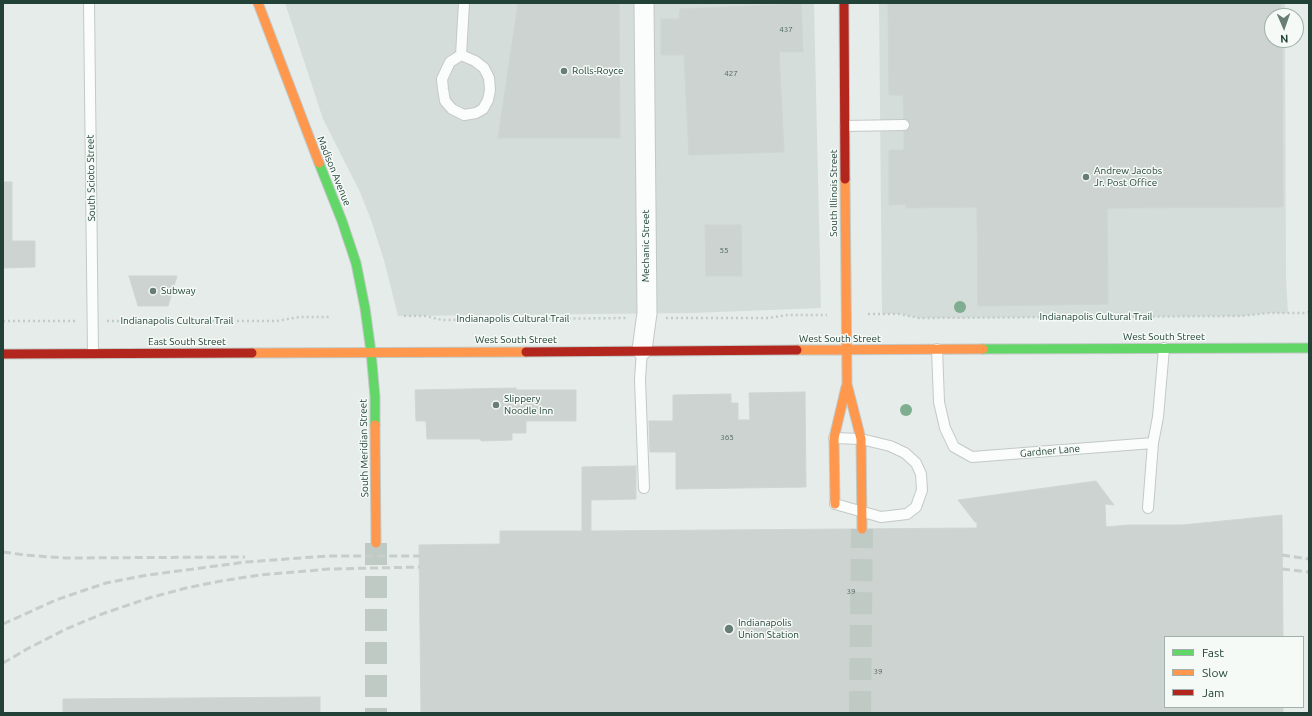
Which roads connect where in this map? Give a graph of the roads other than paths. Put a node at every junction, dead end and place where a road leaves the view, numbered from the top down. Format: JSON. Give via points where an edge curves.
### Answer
{"nodes":[{"id":1,"x":89,"y":3,"type":"edge"},
{"id":2,"x":258,"y":3,"type":"edge"},
{"id":3,"x":464,"y":3,"type":"edge"},
{"id":4,"x":644,"y":3,"type":"edge"},
{"id":5,"x":844,"y":3,"type":"edge"},
{"id":6,"x":462,"y":55,"type":"junction"},
{"id":7,"x":904,"y":125,"type":"dead end"},
{"id":8,"x":845,"y":126,"type":"junction"},
{"id":9,"x":1164,"y":348,"type":"junction"},
{"id":10,"x":1309,"y":348,"type":"edge"},
{"id":11,"x":937,"y":349,"type":"junction"},
{"id":12,"x":642,"y":350,"type":"junction"},
{"id":13,"x":846,"y":350,"type":"junction"},
{"id":14,"x":371,"y":352,"type":"junction"},
{"id":15,"x":3,"y":354,"type":"edge"},
{"id":16,"x":94,"y":354,"type":"junction"},
{"id":17,"x":847,"y":384,"type":"junction"},
{"id":18,"x":834,"y":438,"type":"junction"},
{"id":19,"x":862,"y":440,"type":"junction"},
{"id":20,"x":1153,"y":443,"type":"junction"},
{"id":21,"x":644,"y":488,"type":"dead end"},
{"id":22,"x":835,"y":504,"type":"joint"},
{"id":23,"x":1148,"y":508,"type":"dead end"},
{"id":24,"x":862,"y":513,"type":"junction"},
{"id":25,"x":862,"y":529,"type":"tunnel mouth"},
{"id":26,"x":376,"y":543,"type":"tunnel mouth"}],
"edges":[{"from":1,"to":16,"type":"lane","name":"South Scioto Street"},
{"from":2,"to":14,"type":"main road","name":"Madison Avenue","via":[[350,242],[363,298]]},
{"from":3,"to":6,"type":"lane"},
{"from":4,"to":12,"type":"street","name":"Mechanic Street","via":[[646,313]]},
{"from":5,"to":8,"type":"main road","name":"South Illinois Street"},
{"from":6,"to":6,"type":"lane","via":[[450,62],[442,79],[445,101],[452,109],[464,115],[483,109],[490,90],[489,78],[484,68]]},
{"from":7,"to":8,"type":"lane"},
{"from":8,"to":13,"type":"main road","name":"South Illinois Street"},
{"from":9,"to":10,"type":"main road","name":"West South Street"},
{"from":9,"to":11,"type":"main road","name":"West South Street"},
{"from":9,"to":20,"type":"lane"},
{"from":11,"to":13,"type":"main road","name":"West South Street"},
{"from":11,"to":20,"type":"lane","name":"Gardner Lane","via":[[939,402],[944,428],[954,447],[972,457]]},
{"from":12,"to":13,"type":"main road","name":"West South Street"},
{"from":12,"to":14,"type":"main road","name":"West South Street"},
{"from":12,"to":21,"type":"lane","name":"Mechanic Street","via":[[640,379]]},
{"from":13,"to":17,"type":"main road","name":"South Illinois Street"},
{"from":14,"to":16,"type":"main road","name":"East South Street"},
{"from":14,"to":26,"type":"main road","name":"South Meridian Street","via":[[375,397]]},
{"from":15,"to":16,"type":"main road","name":"East South Street"},
{"from":17,"to":18,"type":"main road","name":"South Illinois Street"},
{"from":17,"to":19,"type":"main road","name":"South Illinois Street"},
{"from":18,"to":19,"type":"lane"},
{"from":18,"to":22,"type":"main road","name":"South Illinois Street"},
{"from":19,"to":24,"type":"main road","name":"South Illinois Street"},
{"from":19,"to":24,"type":"lane","via":[[905,452],[916,463],[922,490],[916,507],[908,514],[881,517]]},
{"from":20,"to":23,"type":"lane"},
{"from":22,"to":24,"type":"lane"},
{"from":24,"to":25,"type":"main road","name":"South Illinois Street"}]}
